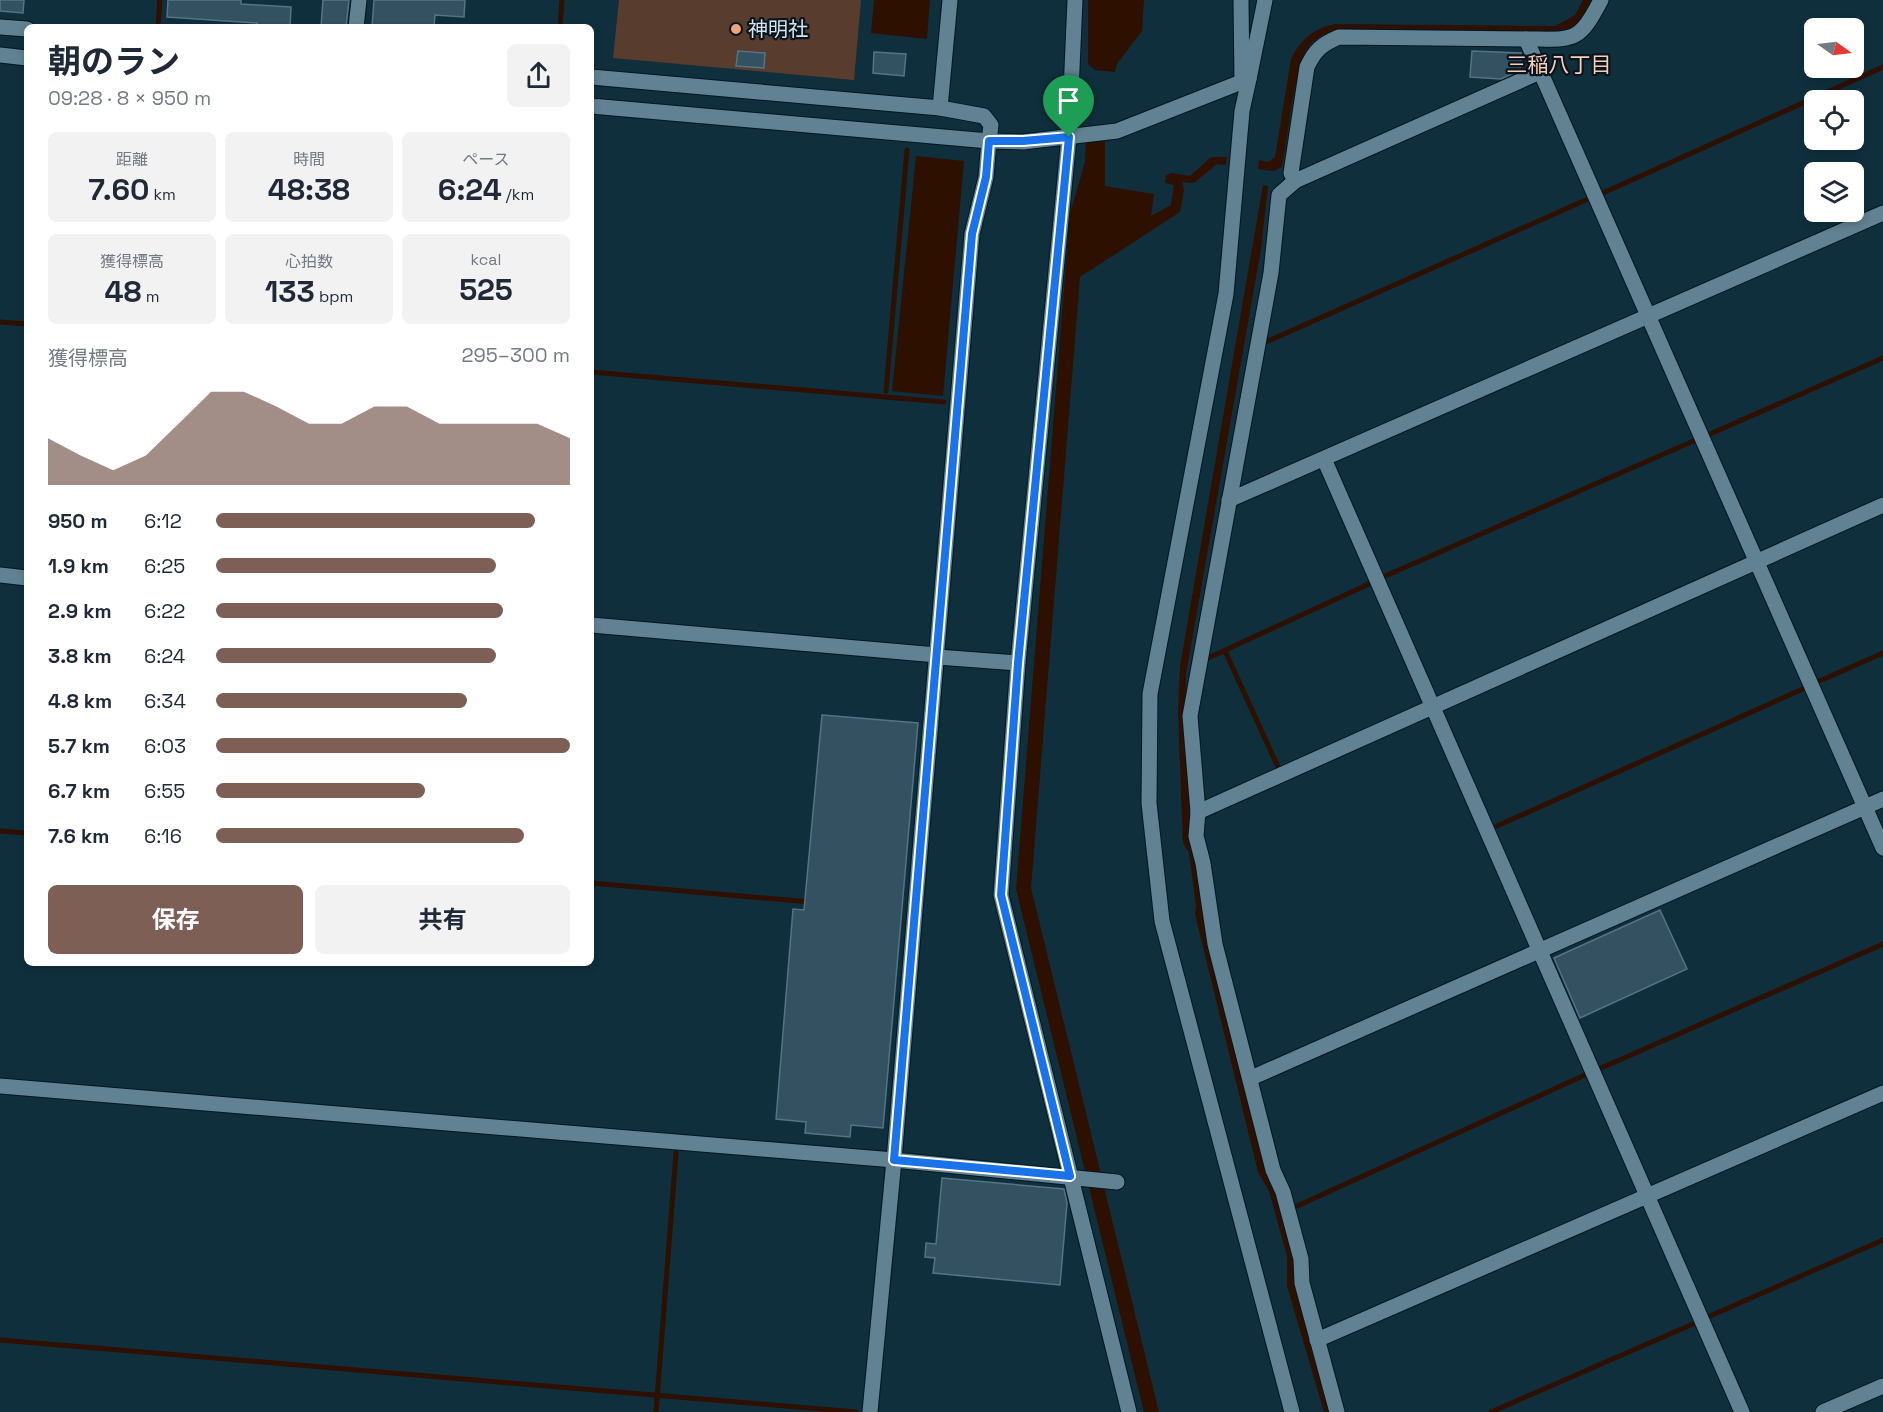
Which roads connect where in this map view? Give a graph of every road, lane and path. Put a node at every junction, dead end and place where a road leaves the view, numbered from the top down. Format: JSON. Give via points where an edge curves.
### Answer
{"nodes":[{"id":1,"x":359,"y":0,"type":"edge"},
{"id":2,"x":950,"y":0,"type":"edge"},
{"id":3,"x":1075,"y":0,"type":"edge"},
{"id":4,"x":1241,"y":0,"type":"edge"},
{"id":5,"x":1265,"y":0,"type":"edge"},
{"id":6,"x":1601,"y":0,"type":"edge"},
{"id":7,"x":357,"y":24,"type":"edge"},
{"id":8,"x":0,"y":27,"type":"edge"},
{"id":9,"x":24,"y":29,"type":"edge"},
{"id":10,"x":1526,"y":39,"type":"junction"},
{"id":11,"x":0,"y":55,"type":"edge"},
{"id":12,"x":24,"y":58,"type":"edge"},
{"id":13,"x":1540,"y":72,"type":"junction"},
{"id":14,"x":594,"y":77,"type":"edge"},
{"id":15,"x":1245,"y":81,"type":"junction"},
{"id":16,"x":594,"y":106,"type":"edge"},
{"id":17,"x":940,"y":108,"type":"junction"},
{"id":18,"x":1075,"y":136,"type":"junction"},
{"id":19,"x":989,"y":141,"type":"junction"},
{"id":20,"x":1295,"y":181,"type":"junction"},
{"id":21,"x":1883,"y":213,"type":"edge"},
{"id":22,"x":1649,"y":316,"type":"junction"},
{"id":23,"x":1324,"y":459,"type":"junction"},
{"id":24,"x":1229,"y":500,"type":"junction"},
{"id":25,"x":1883,"y":505,"type":"edge"},
{"id":26,"x":1758,"y":560,"type":"junction"},
{"id":27,"x":0,"y":576,"type":"edge"},
{"id":28,"x":24,"y":578,"type":"edge"},
{"id":29,"x":594,"y":625,"type":"edge"},
{"id":30,"x":937,"y":656,"type":"junction"},
{"id":31,"x":1018,"y":663,"type":"junction"},
{"id":32,"x":1430,"y":706,"type":"junction"},
{"id":33,"x":1883,"y":798,"type":"edge"},
{"id":34,"x":1865,"y":806,"type":"junction"},
{"id":35,"x":1198,"y":812,"type":"junction"},
{"id":36,"x":1883,"y":848,"type":"edge"},
{"id":37,"x":1538,"y":950,"type":"junction"},
{"id":38,"x":1251,"y":1078,"type":"junction"},
{"id":39,"x":0,"y":1086,"type":"edge"},
{"id":40,"x":1883,"y":1092,"type":"edge"},
{"id":41,"x":894,"y":1160,"type":"junction"},
{"id":42,"x":1070,"y":1176,"type":"junction"},
{"id":43,"x":1117,"y":1182,"type":"dead end"},
{"id":44,"x":1647,"y":1196,"type":"junction"},
{"id":45,"x":1317,"y":1340,"type":"junction"},
{"id":46,"x":1883,"y":1386,"type":"edge"},
{"id":47,"x":870,"y":1412,"type":"edge"},
{"id":48,"x":1129,"y":1412,"type":"edge"},
{"id":49,"x":1292,"y":1412,"type":"edge"},
{"id":50,"x":1337,"y":1412,"type":"edge"},
{"id":51,"x":1742,"y":1412,"type":"edge"},
{"id":52,"x":1823,"y":1412,"type":"edge"}],
"edges":[{"from":1,"to":7,"type":"street"},
{"from":2,"to":17,"type":"street"},
{"from":3,"to":18,"type":"street"},
{"from":4,"to":15,"type":"street"},
{"from":5,"to":15,"type":"street"},
{"from":6,"to":10,"type":"street","via":[[1583,30],[1571,39]]},
{"from":8,"to":9,"type":"street"},
{"from":10,"to":13,"type":"street"},
{"from":10,"to":20,"type":"street","via":[[1339,37],[1323,43],[1307,67],[1291,172]]},
{"from":11,"to":12,"type":"street"},
{"from":13,"to":20,"type":"street"},
{"from":13,"to":22,"type":"street"},
{"from":14,"to":17,"type":"street"},
{"from":15,"to":18,"type":"street","via":[[1117,131]]},
{"from":15,"to":49,"type":"street","via":[[1226,294],[1150,694],[1149,803],[1162,921]]},
{"from":16,"to":19,"type":"street"},
{"from":17,"to":19,"type":"street","via":[[984,116],[991,125]]},
{"from":18,"to":19,"type":"street"},
{"from":18,"to":31,"type":"street"},
{"from":19,"to":30,"type":"street","via":[[986,177],[972,234]]},
{"from":20,"to":24,"type":"street","via":[[1279,195],[1271,273]]},
{"from":21,"to":22,"type":"street"},
{"from":22,"to":23,"type":"street"},
{"from":22,"to":26,"type":"street"},
{"from":23,"to":24,"type":"street"},
{"from":23,"to":32,"type":"street"},
{"from":24,"to":35,"type":"street","via":[[1190,716]]},
{"from":25,"to":26,"type":"street"},
{"from":26,"to":32,"type":"street"},
{"from":26,"to":34,"type":"street"},
{"from":27,"to":28,"type":"street"},
{"from":29,"to":30,"type":"street"},
{"from":30,"to":31,"type":"street"},
{"from":30,"to":41,"type":"street"},
{"from":31,"to":42,"type":"street","via":[[1001,895]]},
{"from":32,"to":35,"type":"street"},
{"from":32,"to":37,"type":"street"},
{"from":33,"to":34,"type":"street"},
{"from":34,"to":36,"type":"street"},
{"from":34,"to":37,"type":"street"},
{"from":35,"to":38,"type":"street","via":[[1196,836],[1215,944]]},
{"from":37,"to":38,"type":"street"},
{"from":37,"to":44,"type":"street"},
{"from":38,"to":45,"type":"street","via":[[1273,1170],[1301,1259],[1302,1283]]},
{"from":39,"to":41,"type":"street"},
{"from":40,"to":44,"type":"street"},
{"from":41,"to":42,"type":"street"},
{"from":41,"to":47,"type":"street"},
{"from":42,"to":43,"type":"street"},
{"from":42,"to":48,"type":"street"},
{"from":44,"to":45,"type":"street"},
{"from":44,"to":51,"type":"street"},
{"from":45,"to":50,"type":"street"},
{"from":46,"to":52,"type":"street"}]}
